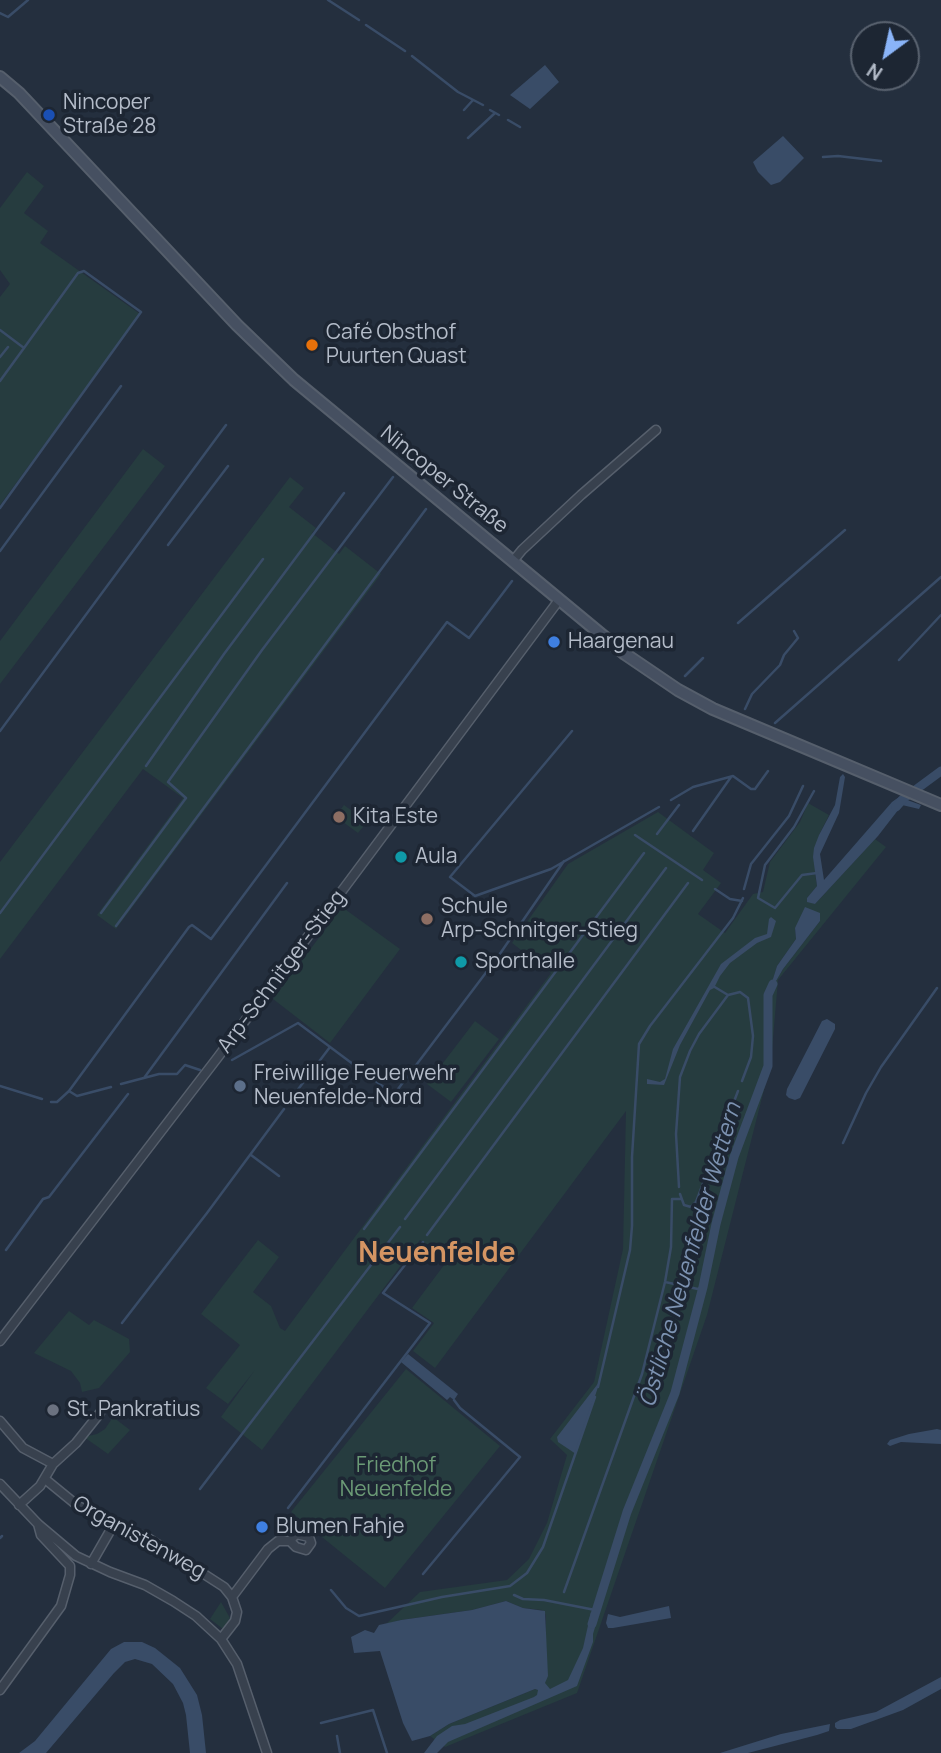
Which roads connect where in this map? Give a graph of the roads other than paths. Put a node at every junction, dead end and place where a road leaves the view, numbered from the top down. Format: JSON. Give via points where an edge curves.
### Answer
{"nodes":[{"id":1,"x":0,"y":77,"type":"edge"},
{"id":2,"x":656,"y":430,"type":"dead end"},
{"id":3,"x":513,"y":561,"type":"junction"},
{"id":4,"x":559,"y":600,"type":"junction"},
{"id":5,"x":941,"y":805,"type":"edge"},
{"id":6,"x":0,"y":1341,"type":"edge"},
{"id":7,"x":100,"y":1413,"type":"dead end"},
{"id":8,"x":0,"y":1421,"type":"edge"},
{"id":9,"x":54,"y":1464,"type":"junction"},
{"id":10,"x":45,"y":1479,"type":"junction"},
{"id":11,"x":0,"y":1484,"type":"edge"},
{"id":12,"x":19,"y":1505,"type":"junction"},
{"id":13,"x":38,"y":1524,"type":"junction"},
{"id":14,"x":114,"y":1524,"type":"junction"},
{"id":15,"x":290,"y":1541,"type":"dead end"},
{"id":16,"x":91,"y":1564,"type":"junction"},
{"id":17,"x":232,"y":1597,"type":"junction"},
{"id":18,"x":221,"y":1639,"type":"junction"},
{"id":19,"x":0,"y":1690,"type":"edge"},
{"id":20,"x":267,"y":1753,"type":"edge"}],
"edges":[{"from":1,"to":3,"type":"main road","name":"Nincoper Straße","via":[[291,377]]},
{"from":2,"to":3,"type":"street"},
{"from":3,"to":4,"type":"main road","name":"Nincoper Straße"},
{"from":4,"to":5,"type":"main road","name":"Nincoper Straße","via":[[625,654],[700,702]]},
{"from":4,"to":6,"type":"street","name":"Arp-Schnitger-Stieg"},
{"from":7,"to":9,"type":"street"},
{"from":8,"to":9,"type":"street","via":[[23,1448]]},
{"from":9,"to":10,"type":"street"},
{"from":10,"to":12,"type":"street"},
{"from":10,"to":14,"type":"street","name":"Organistenweg","via":[[78,1506]]},
{"from":11,"to":12,"type":"street"},
{"from":12,"to":13,"type":"street"},
{"from":13,"to":16,"type":"street"},
{"from":13,"to":19,"type":"street","via":[[41,1535],[70,1566],[70,1575],[61,1606]]},
{"from":14,"to":16,"type":"street"},
{"from":14,"to":17,"type":"street","name":"Organistenweg","via":[[166,1549]]},
{"from":15,"to":17,"type":"street","via":[[278,1541],[268,1549]]},
{"from":16,"to":18,"type":"street","via":[[173,1601]]},
{"from":17,"to":18,"type":"street","via":[[235,1621]]},
{"from":18,"to":20,"type":"street","via":[[237,1664]]}]}
